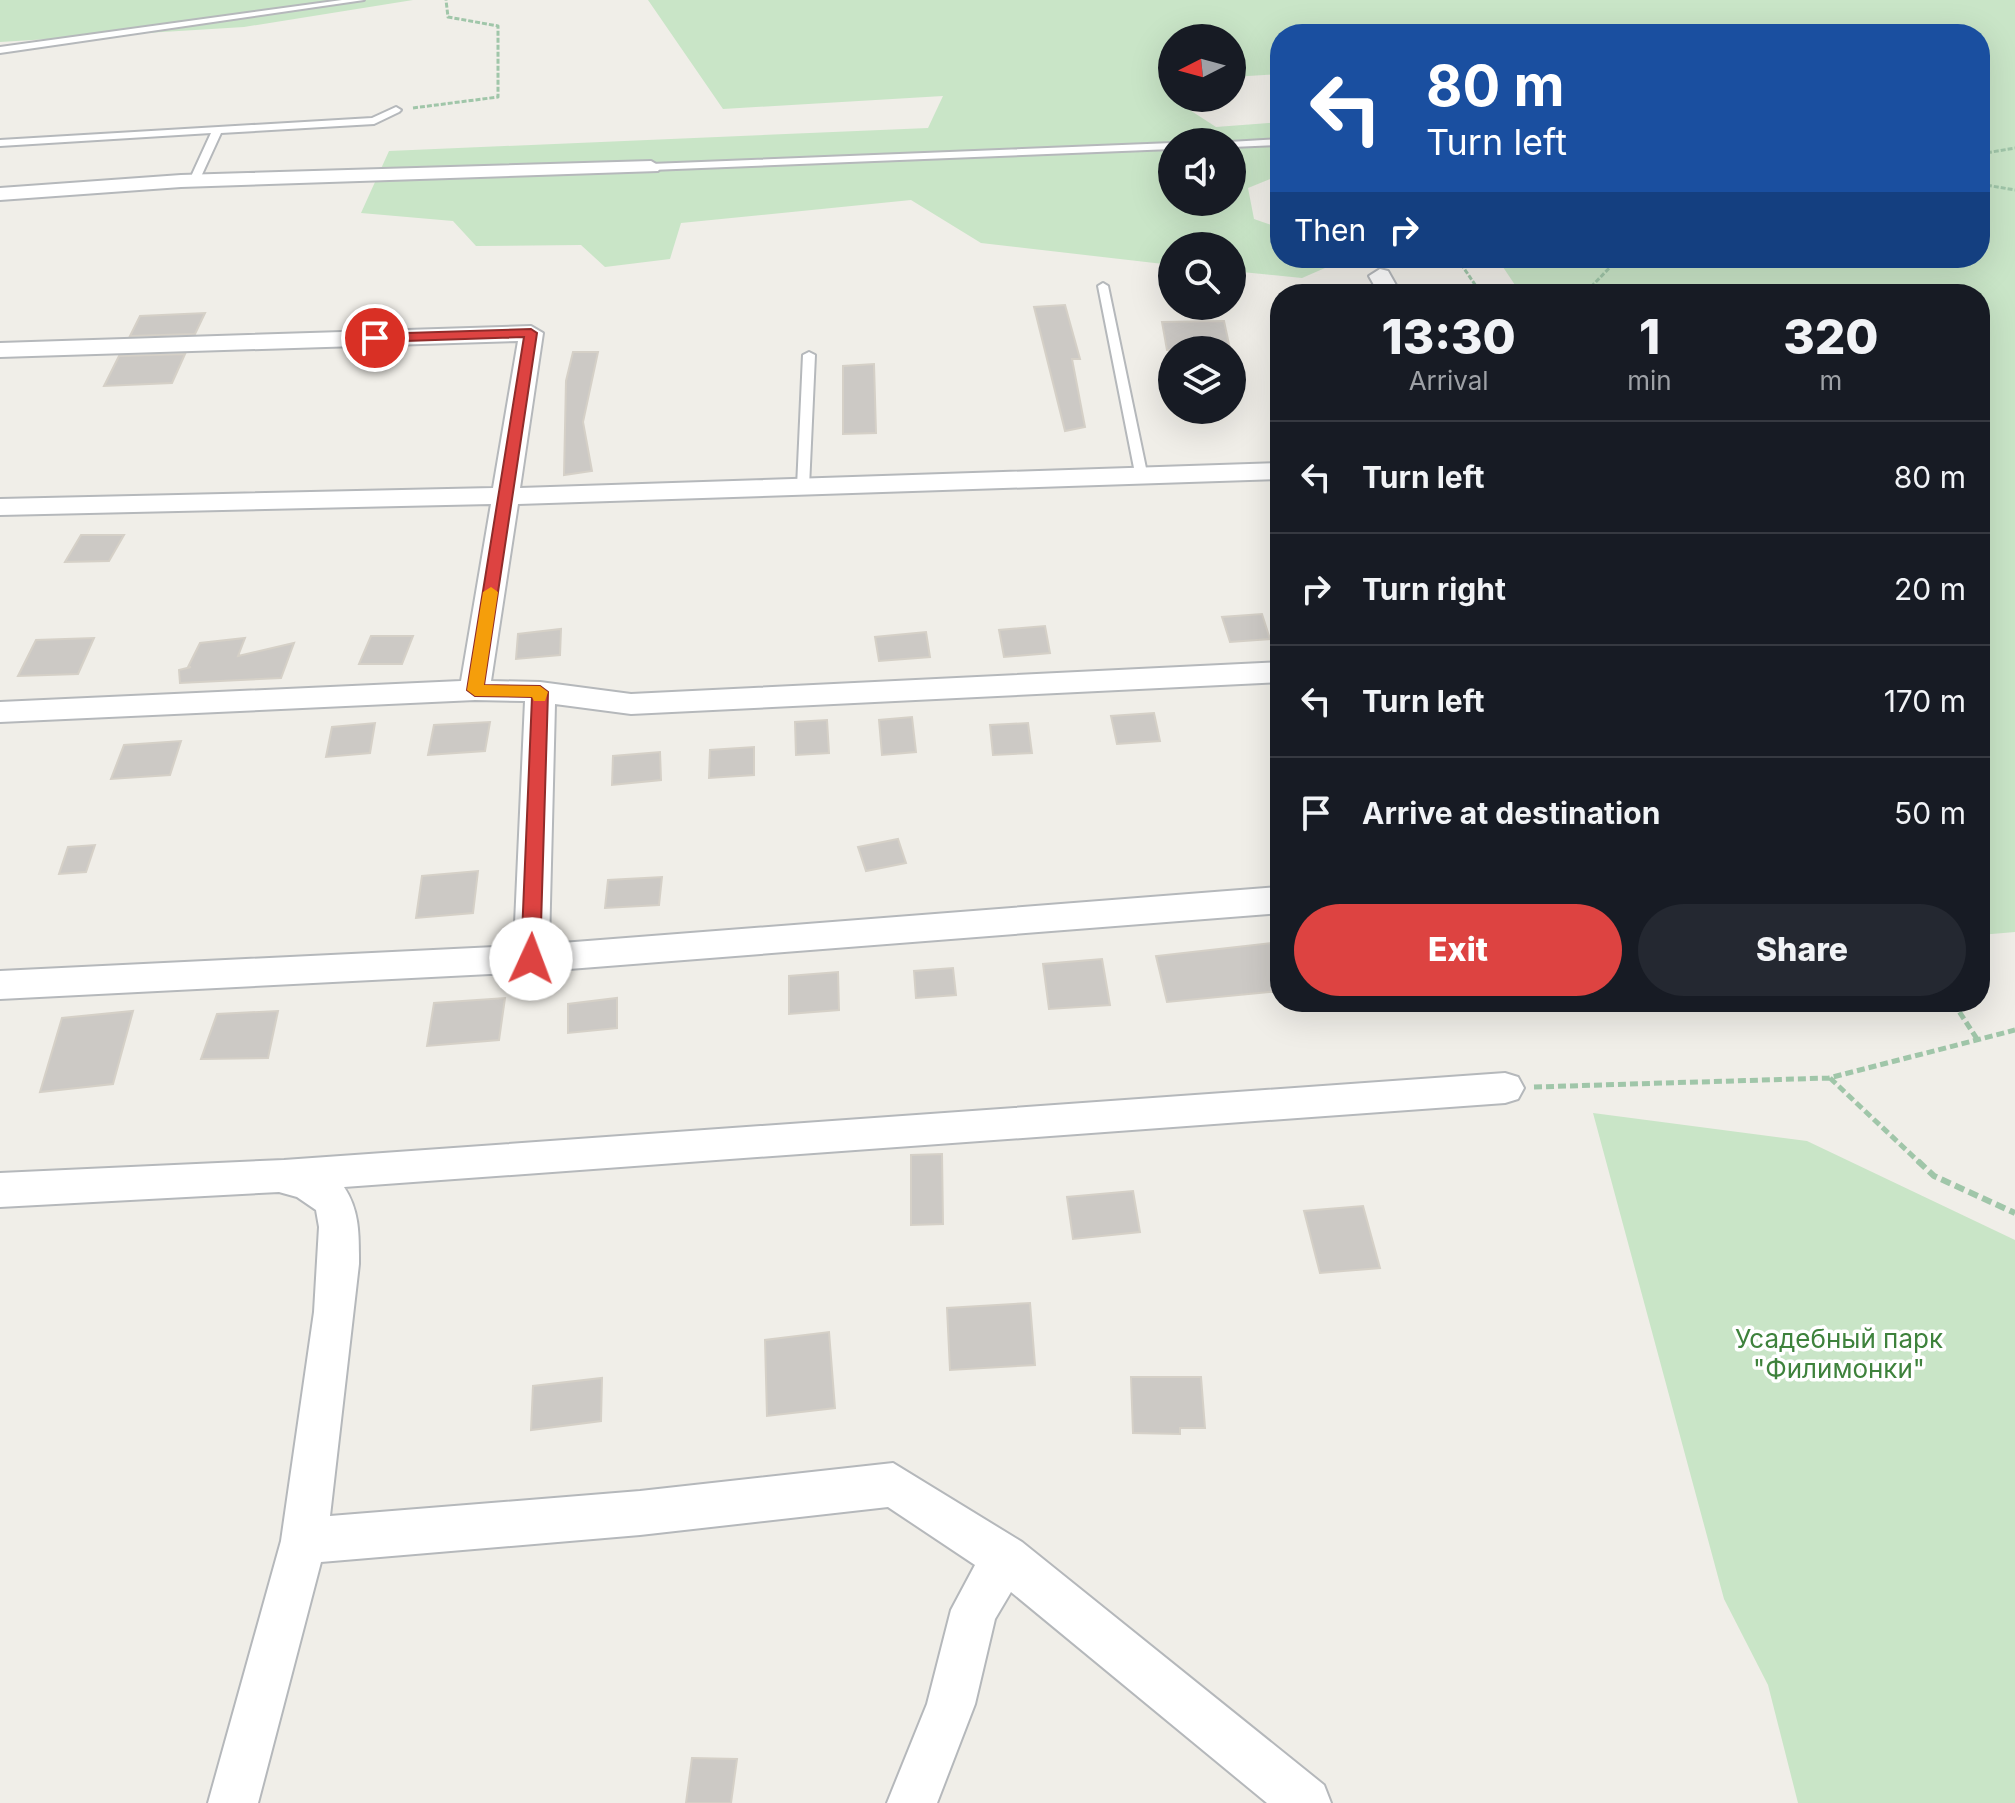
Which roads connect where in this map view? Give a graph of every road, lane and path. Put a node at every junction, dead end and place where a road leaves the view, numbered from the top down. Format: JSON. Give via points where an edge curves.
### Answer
{"nodes":[{"id":1,"x":360,"y":0,"type":"edge"},
{"id":2,"x":446,"y":0,"type":"edge"},
{"id":3,"x":0,"y":50,"type":"edge"},
{"id":4,"x":396,"y":110,"type":"joint"},
{"id":5,"x":217,"y":131,"type":"junction"},
{"id":6,"x":1270,"y":142,"type":"edge"},
{"id":7,"x":0,"y":143,"type":"edge"},
{"id":8,"x":1246,"y":143,"type":"edge"},
{"id":9,"x":1158,"y":147,"type":"edge"},
{"id":10,"x":2015,"y":148,"type":"edge"},
{"id":11,"x":1990,"y":152,"type":"edge"},
{"id":12,"x":651,"y":167,"type":"joint"},
{"id":13,"x":194,"y":181,"type":"junction"},
{"id":14,"x":1990,"y":186,"type":"edge"},
{"id":15,"x":2015,"y":190,"type":"edge"},
{"id":16,"x":0,"y":194,"type":"edge"},
{"id":17,"x":1609,"y":268,"type":"edge"},
{"id":18,"x":1594,"y":284,"type":"edge"},
{"id":19,"x":1103,"y":286,"type":"dead end"},
{"id":20,"x":0,"y":350,"type":"edge"},
{"id":21,"x":809,"y":355,"type":"dead end"},
{"id":22,"x":1270,"y":471,"type":"edge"},
{"id":23,"x":1141,"y":473,"type":"junction"},
{"id":24,"x":803,"y":487,"type":"junction"},
{"id":25,"x":505,"y":496,"type":"junction"},
{"id":26,"x":0,"y":507,"type":"edge"},
{"id":27,"x":1270,"y":672,"type":"edge"},
{"id":28,"x":475,"y":690,"type":"junction"},
{"id":29,"x":540,"y":692,"type":"junction"},
{"id":30,"x":0,"y":712,"type":"edge"},
{"id":31,"x":1270,"y":901,"type":"edge"},
{"id":32,"x":531,"y":959,"type":"junction"},
{"id":33,"x":0,"y":985,"type":"edge"},
{"id":34,"x":1959,"y":1012,"type":"edge"},
{"id":35,"x":2015,"y":1030,"type":"edge"},
{"id":36,"x":1977,"y":1039,"type":"junction"},
{"id":37,"x":1829,"y":1078,"type":"junction"},
{"id":38,"x":1505,"y":1088,"type":"joint"},
{"id":39,"x":279,"y":1175,"type":"junction"},
{"id":40,"x":0,"y":1190,"type":"edge"},
{"id":41,"x":2015,"y":1213,"type":"edge"},
{"id":42,"x":304,"y":1541,"type":"junction"},
{"id":43,"x":1006,"y":1558,"type":"junction"},
{"id":44,"x":233,"y":1803,"type":"edge"},
{"id":45,"x":912,"y":1803,"type":"edge"},
{"id":46,"x":1306,"y":1803,"type":"edge"}],
"edges":[{"from":1,"to":3,"type":"lane"},
{"from":2,"to":4,"type":"path","via":[[448,17],[498,26],[498,97]]},
{"from":4,"to":5,"type":"lane","via":[[374,121]]},
{"from":5,"to":7,"type":"lane"},
{"from":5,"to":13,"type":"lane"},
{"from":6,"to":8,"type":"lane"},
{"from":9,"to":12,"type":"lane"},
{"from":10,"to":11,"type":"path"},
{"from":12,"to":13,"type":"street"},
{"from":13,"to":16,"type":"street"},
{"from":14,"to":15,"type":"path"},
{"from":17,"to":18,"type":"path"},
{"from":19,"to":23,"type":"lane"},
{"from":20,"to":25,"type":"street","via":[[531,333]]},
{"from":21,"to":24,"type":"lane"},
{"from":22,"to":23,"type":"street"},
{"from":23,"to":24,"type":"street"},
{"from":24,"to":25,"type":"street"},
{"from":25,"to":26,"type":"street"},
{"from":25,"to":28,"type":"street"},
{"from":27,"to":29,"type":"street","via":[[631,704]]},
{"from":28,"to":29,"type":"street"},
{"from":28,"to":30,"type":"street"},
{"from":29,"to":32,"type":"street"},
{"from":31,"to":32,"type":"street"},
{"from":32,"to":33,"type":"street"},
{"from":34,"to":36,"type":"path"},
{"from":35,"to":36,"type":"path"},
{"from":36,"to":37,"type":"path"},
{"from":37,"to":38,"type":"path"},
{"from":37,"to":41,"type":"path","via":[[1934,1176]]},
{"from":38,"to":39,"type":"street"},
{"from":39,"to":40,"type":"street"},
{"from":39,"to":42,"type":"street","via":[[316,1185],[337,1208],[340,1263]]},
{"from":42,"to":43,"type":"street","via":[[893,1485]]},
{"from":42,"to":44,"type":"street"},
{"from":43,"to":45,"type":"street","via":[[974,1610],[951,1704]]},
{"from":43,"to":46,"type":"street"}]}
